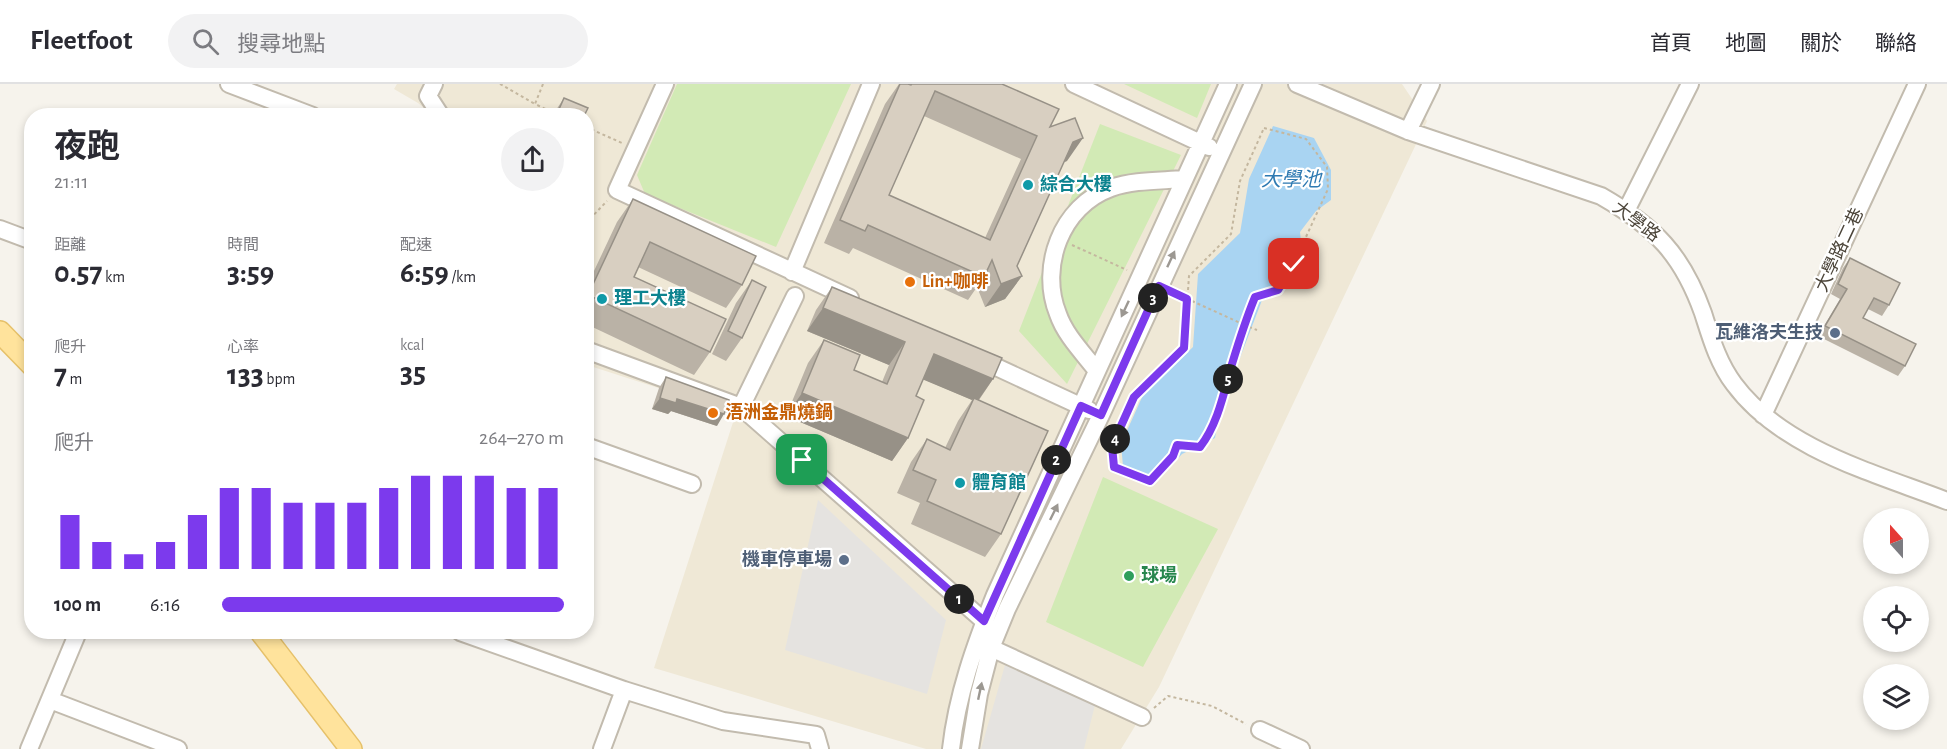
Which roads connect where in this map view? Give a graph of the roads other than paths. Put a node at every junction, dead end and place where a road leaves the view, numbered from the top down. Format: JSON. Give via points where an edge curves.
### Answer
{"nodes":[{"id":1,"x":229,"y":84,"type":"edge"},
{"id":2,"x":434,"y":84,"type":"edge"},
{"id":3,"x":665,"y":84,"type":"edge"},
{"id":4,"x":871,"y":84,"type":"edge"},
{"id":5,"x":1074,"y":84,"type":"edge"},
{"id":6,"x":1227,"y":84,"type":"edge"},
{"id":7,"x":1253,"y":84,"type":"edge"},
{"id":8,"x":1297,"y":84,"type":"edge"},
{"id":9,"x":1431,"y":84,"type":"edge"},
{"id":10,"x":1690,"y":84,"type":"edge"},
{"id":11,"x":1917,"y":84,"type":"edge"},
{"id":12,"x":292,"y":108,"type":"edge"},
{"id":13,"x":436,"y":108,"type":"edge"},
{"id":14,"x":1408,"y":131,"type":"junction"},
{"id":15,"x":1201,"y":143,"type":"junction"},
{"id":16,"x":1221,"y":153,"type":"junction"},
{"id":17,"x":1184,"y":179,"type":"junction"},
{"id":18,"x":1626,"y":211,"type":"junction"},
{"id":19,"x":0,"y":229,"type":"edge"},
{"id":20,"x":24,"y":238,"type":"edge"},
{"id":21,"x":792,"y":272,"type":"junction"},
{"id":22,"x":795,"y":296,"type":"dead end"},
{"id":23,"x":869,"y":307,"type":"edge"},
{"id":24,"x":0,"y":332,"type":"edge"},
{"id":25,"x":964,"y":352,"type":"edge"},
{"id":26,"x":594,"y":353,"type":"edge"},
{"id":27,"x":24,"y":357,"type":"edge"},
{"id":28,"x":1097,"y":371,"type":"junction"},
{"id":29,"x":1081,"y":406,"type":"junction"},
{"id":30,"x":741,"y":407,"type":"junction"},
{"id":31,"x":1101,"y":415,"type":"junction"},
{"id":32,"x":1763,"y":415,"type":"junction"},
{"id":33,"x":594,"y":449,"type":"edge"},
{"id":34,"x":692,"y":484,"type":"dead end"},
{"id":35,"x":1947,"y":501,"type":"edge"},
{"id":36,"x":984,"y":621,"type":"junction"},
{"id":37,"x":75,"y":639,"type":"edge"},
{"id":38,"x":266,"y":639,"type":"edge"},
{"id":39,"x":480,"y":639,"type":"edge"},
{"id":40,"x":990,"y":648,"type":"junction"},
{"id":41,"x":624,"y":690,"type":"junction"},
{"id":42,"x":50,"y":699,"type":"junction"},
{"id":43,"x":1142,"y":717,"type":"road end"},
{"id":44,"x":1260,"y":730,"type":"road end"},
{"id":45,"x":29,"y":749,"type":"edge"},
{"id":46,"x":178,"y":749,"type":"edge"},
{"id":47,"x":351,"y":749,"type":"edge"},
{"id":48,"x":602,"y":749,"type":"edge"},
{"id":49,"x":820,"y":749,"type":"edge"},
{"id":50,"x":951,"y":749,"type":"edge"},
{"id":51,"x":970,"y":749,"type":"edge"},
{"id":52,"x":1301,"y":749,"type":"edge"}],
"edges":[{"from":1,"to":12,"type":"street"},
{"from":2,"to":13,"type":"street","via":[[428,96]]},
{"from":3,"to":21,"type":"street","via":[[617,190]]},
{"from":4,"to":21,"type":"street"},
{"from":5,"to":15,"type":"street"},
{"from":6,"to":15,"type":"street"},
{"from":7,"to":16,"type":"street"},
{"from":8,"to":14,"type":"street","name":"大學路"},
{"from":9,"to":14,"type":"street"},
{"from":10,"to":18,"type":"street"},
{"from":11,"to":32,"type":"street","name":"大學路二巷"},
{"from":14,"to":18,"type":"street","name":"大學路","via":[[1601,196]]},
{"from":15,"to":16,"type":"street"},
{"from":15,"to":17,"type":"street"},
{"from":31,"to":16,"type":"street","one_way":true},
{"from":17,"to":28,"type":"street","one_way":true},
{"from":17,"to":28,"type":"street","via":[[1141,181],[1110,188],[1082,205],[1062,231],[1052,258],[1050,287],[1058,315]]},
{"from":18,"to":32,"type":"street","name":"大學路","via":[[1669,248],[1688,277],[1714,350],[1734,384]]},
{"from":19,"to":20,"type":"street"},
{"from":21,"to":23,"type":"street"},
{"from":22,"to":30,"type":"street"},
{"from":24,"to":27,"type":"main road"},
{"from":25,"to":29,"type":"street"},
{"from":26,"to":30,"type":"street"},
{"from":28,"to":29,"type":"street"},
{"from":29,"to":31,"type":"street"},
{"from":29,"to":36,"type":"street"},
{"from":30,"to":36,"type":"street"},
{"from":40,"to":31,"type":"street","one_way":true},
{"from":32,"to":35,"type":"street","name":"大學路","via":[[1825,454]]},
{"from":33,"to":34,"type":"street"},
{"from":36,"to":50,"type":"street","via":[[968,667]]},
{"from":37,"to":42,"type":"street"},
{"from":38,"to":47,"type":"main road"},
{"from":39,"to":41,"type":"street"},
{"from":40,"to":43,"type":"street"},
{"from":51,"to":40,"type":"street","one_way":true},
{"from":41,"to":48,"type":"street"},
{"from":41,"to":49,"type":"street","via":[[723,721],[816,735]]},
{"from":42,"to":45,"type":"street"},
{"from":42,"to":46,"type":"street"},
{"from":44,"to":52,"type":"street"}]}
